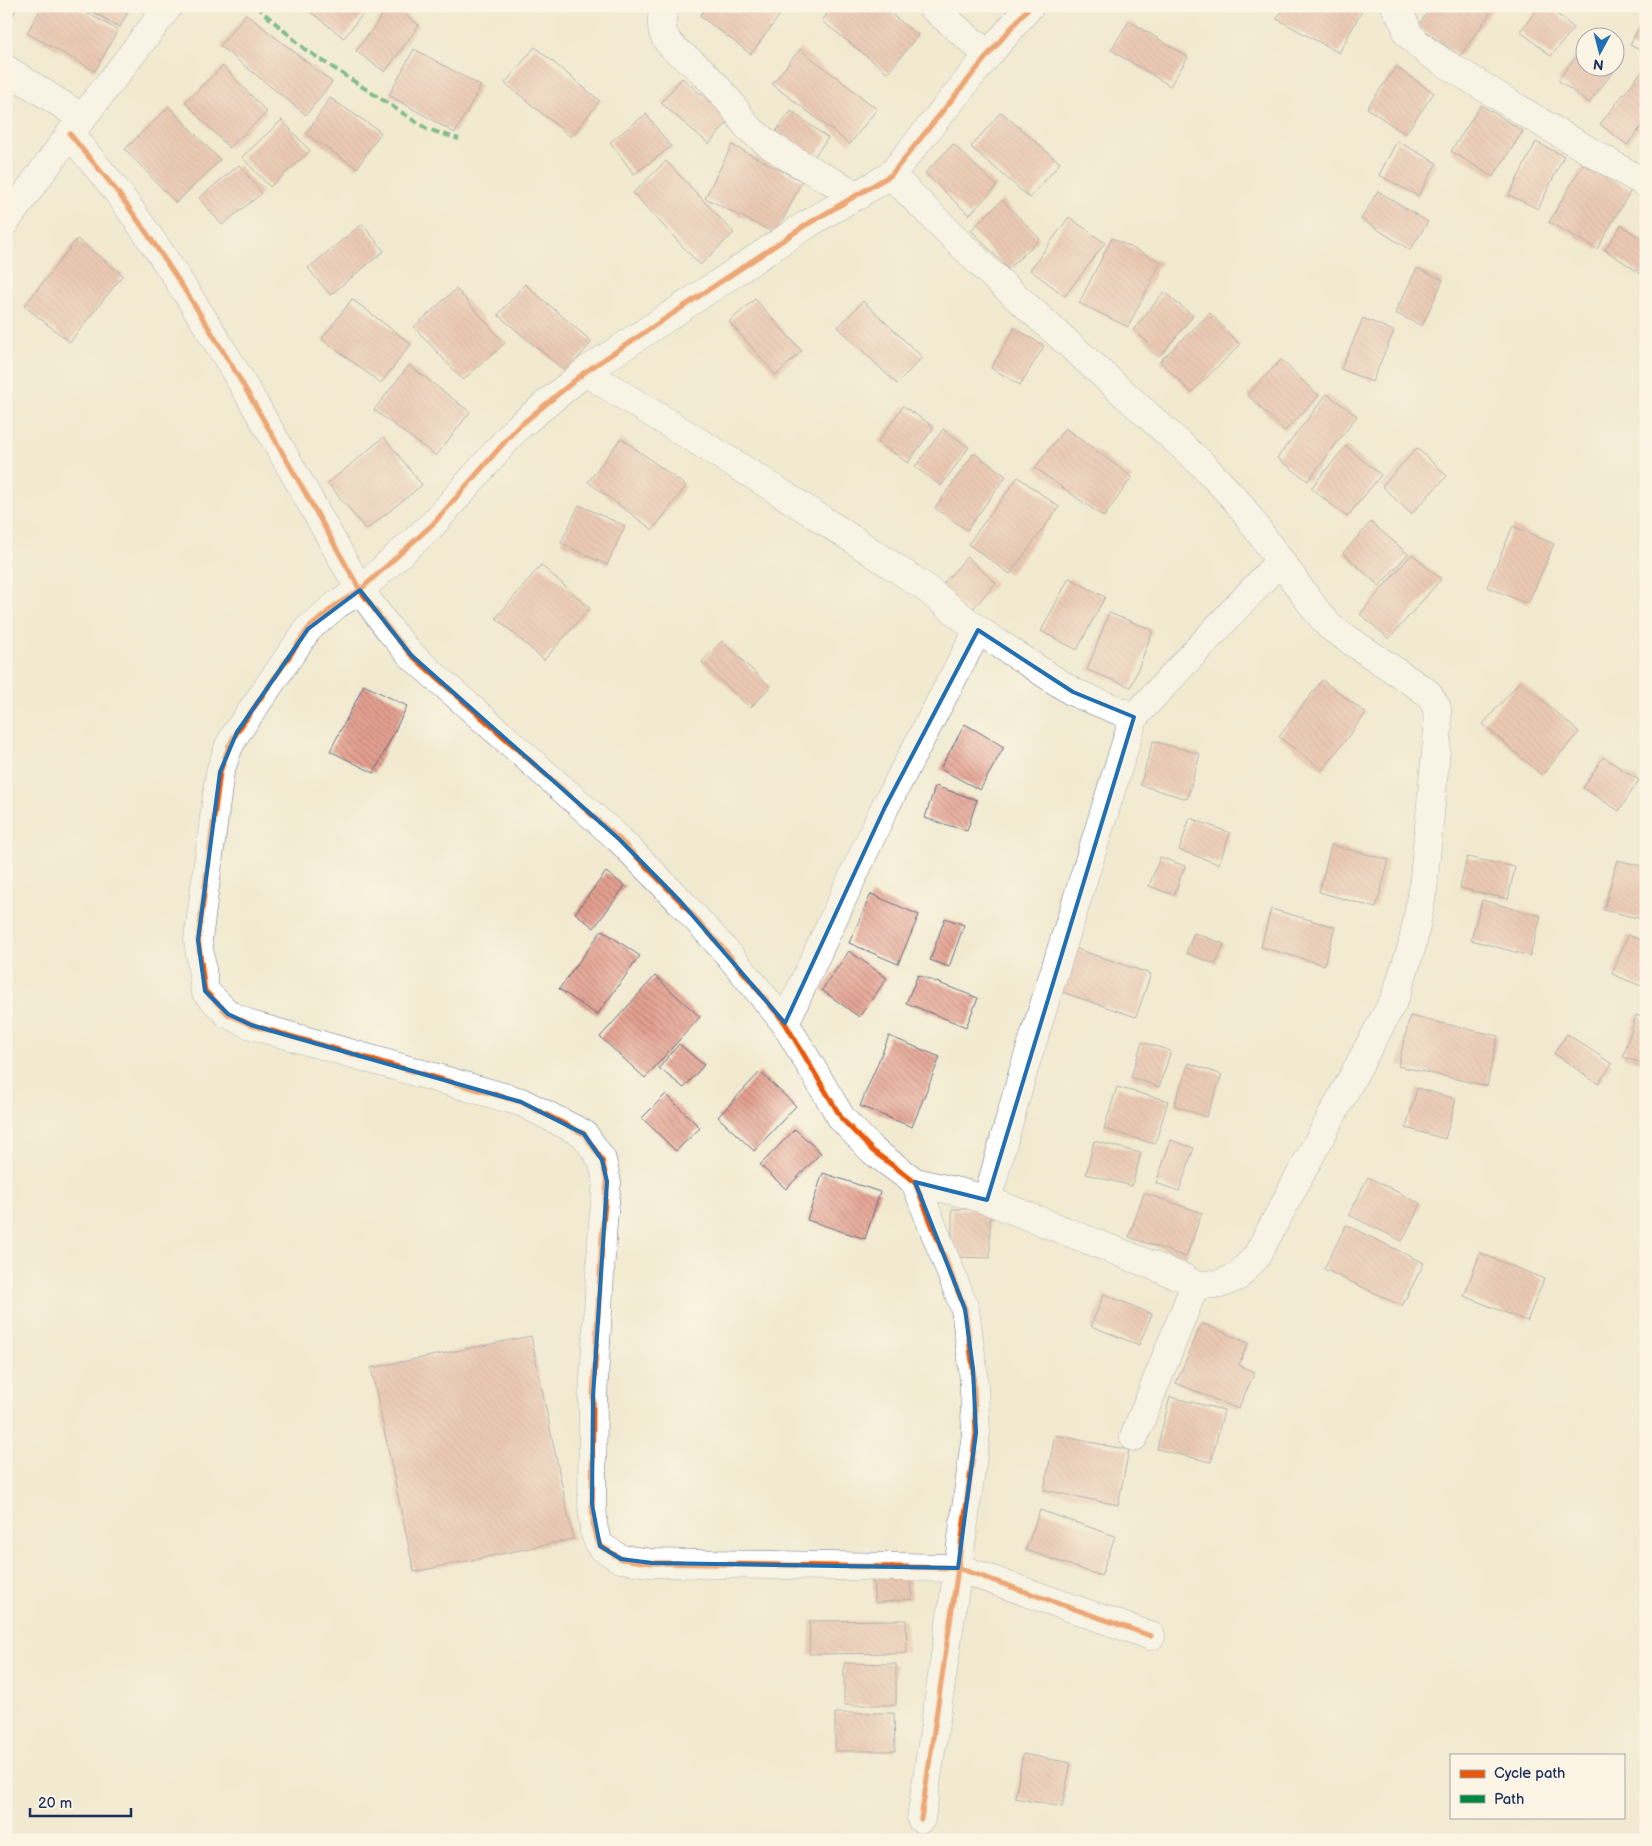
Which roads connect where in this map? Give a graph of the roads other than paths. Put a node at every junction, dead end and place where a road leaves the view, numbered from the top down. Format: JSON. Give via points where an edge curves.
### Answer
{"nodes":[{"id":1,"x":169,"y":6,"type":"edge"},
{"id":2,"x":664,"y":6,"type":"edge"},
{"id":3,"x":931,"y":6,"type":"edge"},
{"id":4,"x":1030,"y":6,"type":"edge"},
{"id":5,"x":1407,"y":13,"type":"edge"},
{"id":6,"x":988,"y":55,"type":"junction"},
{"id":7,"x":6,"y":69,"type":"edge"},
{"id":8,"x":76,"y":126,"type":"junction"},
{"id":9,"x":890,"y":176,"type":"junction"},
{"id":10,"x":1646,"y":184,"type":"edge"},
{"id":11,"x":858,"y":196,"type":"junction"},
{"id":12,"x":6,"y":221,"type":"edge"},
{"id":13,"x":585,"y":372,"type":"junction"},
{"id":14,"x":1280,"y":561,"type":"junction"},
{"id":15,"x":360,"y":590,"type":"junction"},
{"id":16,"x":978,"y":630,"type":"junction"},
{"id":17,"x":1134,"y":717,"type":"junction"},
{"id":18,"x":785,"y":1023,"type":"junction"},
{"id":19,"x":915,"y":1182,"type":"junction"},
{"id":20,"x":987,"y":1200,"type":"junction"},
{"id":21,"x":1195,"y":1285,"type":"junction"},
{"id":22,"x":1134,"y":1437,"type":"dead end"},
{"id":23,"x":958,"y":1568,"type":"junction"},
{"id":24,"x":1151,"y":1636,"type":"dead end"},
{"id":25,"x":921,"y":1819,"type":"dead end"}],
"edges":[{"from":1,"to":8,"type":"street"},
{"from":2,"to":11,"type":"street","via":[[660,27],[667,40],[702,71],[749,129],[773,148]]},
{"from":3,"to":6,"type":"street"},
{"from":4,"to":6,"type":"street"},
{"from":5,"to":10,"type":"street","via":[[1407,33],[1428,52]]},
{"from":6,"to":9,"type":"street"},
{"from":7,"to":8,"type":"street"},
{"from":8,"to":12,"type":"street"},
{"from":8,"to":15,"type":"street","via":[[237,373]]},
{"from":9,"to":11,"type":"street"},
{"from":9,"to":14,"type":"street","via":[[990,273],[1202,464],[1237,501]]},
{"from":11,"to":13,"type":"street","via":[[806,225]]},
{"from":13,"to":15,"type":"street","via":[[517,428],[433,524]]},
{"from":13,"to":16,"type":"street","via":[[840,531],[923,586]]},
{"from":14,"to":17,"type":"street"},
{"from":14,"to":21,"type":"street","via":[[1330,627],[1428,693],[1437,708],[1438,729],[1423,889],[1412,946],[1395,998],[1256,1257],[1237,1277],[1220,1284]]},
{"from":15,"to":18,"type":"street","via":[[411,654],[619,839],[692,915]]},
{"from":15,"to":23,"type":"street","via":[[308,629],[229,746],[220,772],[198,940],[205,991],[228,1014],[251,1025],[521,1102],[584,1134],[602,1160],[607,1182],[593,1397],[592,1504],[594,1531],[600,1546],[621,1559],[652,1563]]},
{"from":16,"to":17,"type":"street","via":[[1073,692]]},
{"from":16,"to":18,"type":"street","via":[[885,807]]},
{"from":17,"to":20,"type":"street","via":[[1023,1072]]},
{"from":18,"to":19,"type":"street","via":[[842,1119],[873,1151]]},
{"from":19,"to":20,"type":"street"},
{"from":19,"to":23,"type":"street","via":[[965,1309],[973,1369],[976,1433]]},
{"from":20,"to":21,"type":"street"},
{"from":21,"to":22,"type":"street"},
{"from":23,"to":24,"type":"street"},
{"from":23,"to":25,"type":"street"}]}
